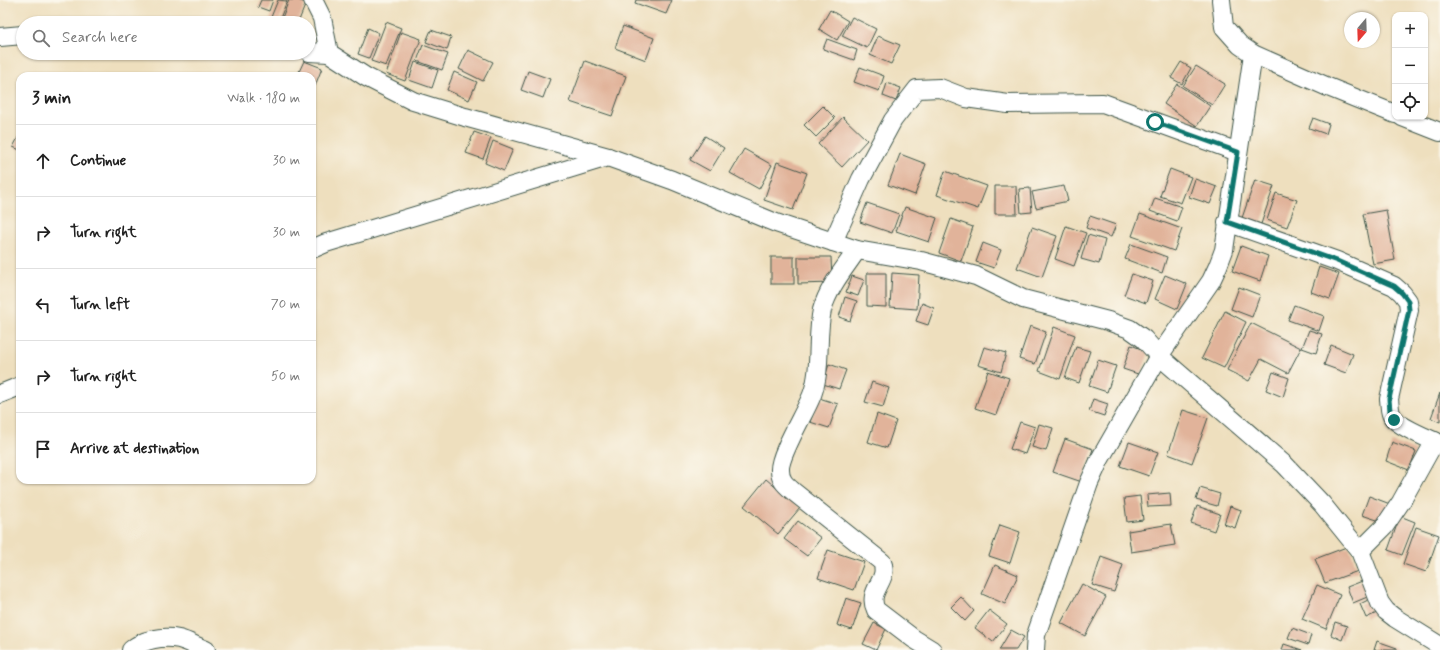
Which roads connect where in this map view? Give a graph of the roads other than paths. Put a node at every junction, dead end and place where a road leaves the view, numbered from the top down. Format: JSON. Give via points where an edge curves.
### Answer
{"nodes":[{"id":1,"x":313,"y":0,"type":"edge"},
{"id":2,"x":1221,"y":0,"type":"edge"},
{"id":3,"x":16,"y":36,"type":"edge"},
{"id":4,"x":0,"y":37,"type":"edge"},
{"id":5,"x":316,"y":52,"type":"edge"},
{"id":6,"x":329,"y":53,"type":"junction"},
{"id":7,"x":1253,"y":54,"type":"junction"},
{"id":8,"x":1392,"y":113,"type":"edge"},
{"id":9,"x":1410,"y":120,"type":"edge"},
{"id":10,"x":1440,"y":132,"type":"edge"},
{"id":11,"x":1238,"y":152,"type":"junction"},
{"id":12,"x":608,"y":157,"type":"junction"},
{"id":13,"x":1227,"y":222,"type":"junction"},
{"id":14,"x":833,"y":242,"type":"junction"},
{"id":15,"x":316,"y":247,"type":"edge"},
{"id":16,"x":857,"y":250,"type":"junction"},
{"id":17,"x":1159,"y":356,"type":"junction"},
{"id":18,"x":16,"y":388,"type":"edge"},
{"id":19,"x":0,"y":394,"type":"edge"},
{"id":20,"x":1438,"y":443,"type":"edge"},
{"id":21,"x":1360,"y":551,"type":"junction"},
{"id":22,"x":1440,"y":646,"type":"edge"},
{"id":23,"x":131,"y":650,"type":"edge"},
{"id":24,"x":206,"y":650,"type":"edge"},
{"id":25,"x":932,"y":650,"type":"edge"},
{"id":26,"x":1035,"y":650,"type":"edge"}],
"edges":[{"from":1,"to":6,"type":"street","via":[[322,18]]},
{"from":2,"to":7,"type":"street","via":[[1224,27],[1240,45]]},
{"from":3,"to":4,"type":"street"},
{"from":5,"to":6,"type":"street"},
{"from":6,"to":12,"type":"street","via":[[366,77],[413,100]]},
{"from":7,"to":8,"type":"street"},
{"from":7,"to":11,"type":"street"},
{"from":9,"to":10,"type":"street"},
{"from":11,"to":13,"type":"street"},
{"from":11,"to":14,"type":"street","via":[[1103,103],[1008,104],[966,98],[940,88],[917,89],[893,120],[861,179]]},
{"from":12,"to":14,"type":"street","via":[[776,223]]},
{"from":12,"to":15,"type":"street"},
{"from":13,"to":17,"type":"street","via":[[1224,250],[1218,266]]},
{"from":13,"to":20,"type":"street","via":[[1337,261],[1394,286],[1402,293],[1408,301],[1409,310],[1389,399],[1390,411],[1394,420]]},
{"from":14,"to":16,"type":"street"},
{"from":16,"to":17,"type":"street","via":[[921,261],[976,276],[1023,299],[1108,321],[1130,329],[1144,339]]},
{"from":16,"to":25,"type":"street","via":[[829,292],[822,310],[816,381],[784,455],[780,469],[781,480],[882,562],[884,574],[872,603],[876,610]]},
{"from":17,"to":21,"type":"street","via":[[1285,465],[1322,504]]},
{"from":17,"to":26,"type":"street","via":[[1100,459],[1089,484],[1036,634]]},
{"from":18,"to":19,"type":"street"},
{"from":20,"to":21,"type":"street","via":[[1384,527]]},
{"from":21,"to":22,"type":"street","via":[[1380,603],[1386,611]]},
{"from":23,"to":24,"type":"street","via":[[154,638],[179,639]]}]}
